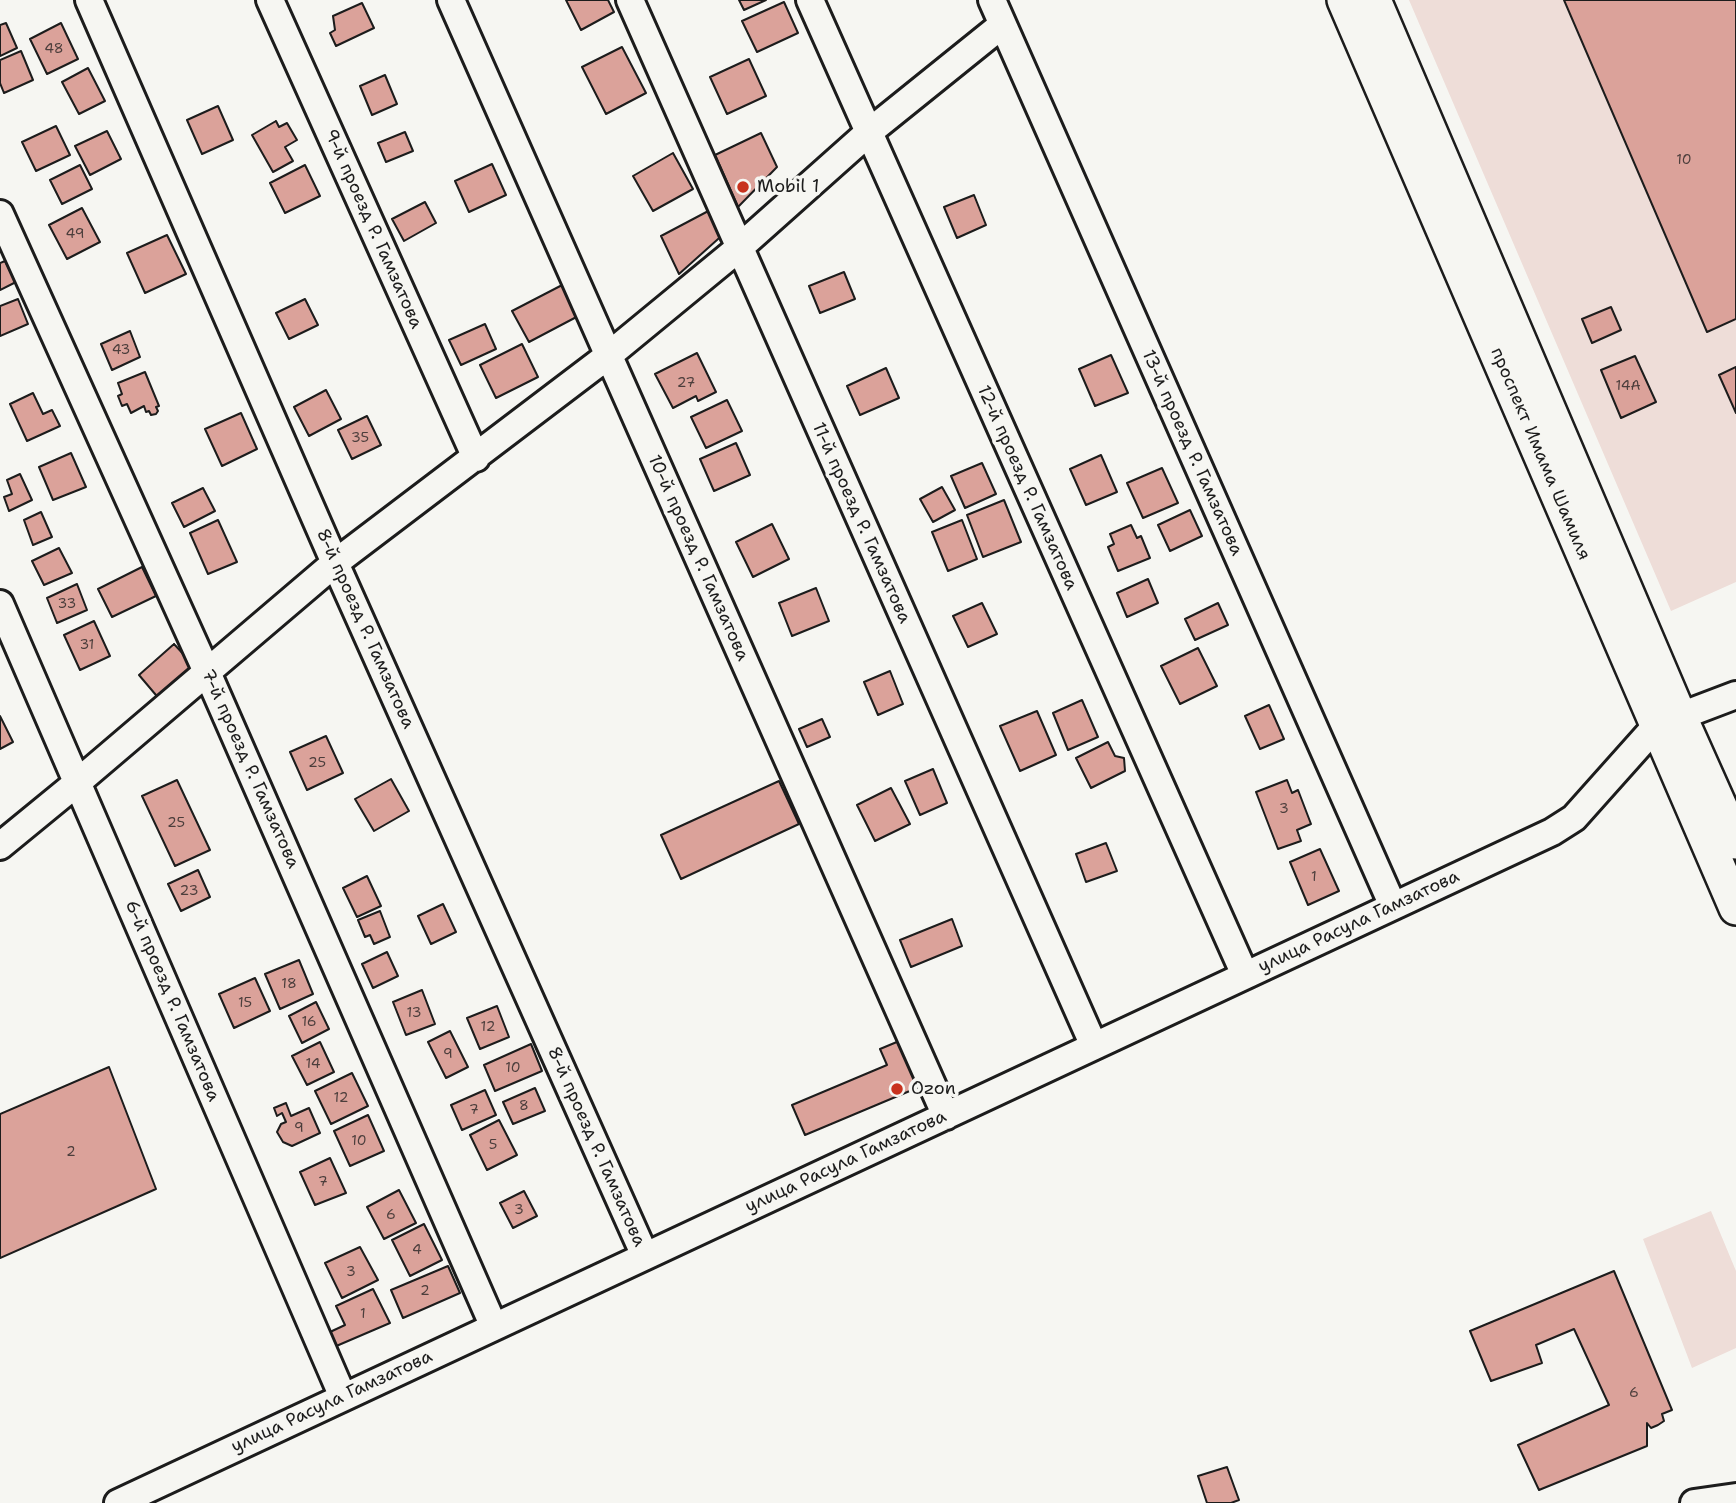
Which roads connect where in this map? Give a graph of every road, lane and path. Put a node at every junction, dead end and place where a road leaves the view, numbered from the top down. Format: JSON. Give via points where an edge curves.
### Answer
{"nodes":[{"id":1,"x":89,"y":0,"type":"edge"},
{"id":2,"x":270,"y":0,"type":"edge"},
{"id":3,"x":451,"y":0,"type":"edge"},
{"id":4,"x":630,"y":0,"type":"edge"},
{"id":5,"x":810,"y":0,"type":"edge"},
{"id":6,"x":992,"y":0,"type":"edge"},
{"id":7,"x":1344,"y":0,"type":"edge"},
{"id":8,"x":1374,"y":0,"type":"edge"},
{"id":9,"x":1002,"y":25,"type":"junction"},
{"id":10,"x":868,"y":133,"type":"junction"},
{"id":11,"x":0,"y":214,"type":"edge"},
{"id":12,"x":739,"y":248,"type":"junction"},
{"id":13,"x":609,"y":355,"type":"junction"},
{"id":14,"x":476,"y":458,"type":"junction"},
{"id":15,"x":335,"y":564,"type":"junction"},
{"id":16,"x":0,"y":604,"type":"edge"},
{"id":17,"x":207,"y":672,"type":"junction"},
{"id":18,"x":1736,"y":695,"type":"edge"},
{"id":19,"x":1668,"y":721,"type":"junction"},
{"id":20,"x":78,"y":782,"type":"junction"},
{"id":21,"x":1736,"y":842,"type":"edge"},
{"id":22,"x":0,"y":846,"type":"edge"},
{"id":23,"x":1393,"y":906,"type":"junction"},
{"id":24,"x":1736,"y":908,"type":"edge"},
{"id":25,"x":1245,"y":975,"type":"junction"},
{"id":26,"x":1094,"y":1046,"type":"junction"},
{"id":27,"x":946,"y":1115,"type":"junction"},
{"id":28,"x":645,"y":1256,"type":"junction"},
{"id":29,"x":494,"y":1326,"type":"junction"},
{"id":30,"x":343,"y":1397,"type":"junction"},
{"id":31,"x":1736,"y":1497,"type":"edge"},
{"id":32,"x":118,"y":1503,"type":"edge"},
{"id":33,"x":1693,"y":1503,"type":"edge"}],
"edges":[{"from":1,"to":15,"type":"street","name":"8-й проезд Р. Гамзатова"},
{"from":2,"to":14,"type":"street","name":"9-й проезд Р. Гамзатова"},
{"from":3,"to":13,"type":"street","name":"10-й проезд Р. Гамзатова"},
{"from":4,"to":12,"type":"street","name":"11-й проезд Р. Гамзатова"},
{"from":5,"to":10,"type":"street","name":"12-й проезд Р. Гамзатова"},
{"from":6,"to":9,"type":"street","name":"13-й проезд Р. Гамзатова"},
{"from":7,"to":19,"type":"main road","name":"проспект Имама Шамиля"},
{"from":8,"to":19,"type":"main road","name":"проспект Имама Шамиля"},
{"from":9,"to":10,"type":"street"},
{"from":9,"to":23,"type":"street","name":"13-й проезд Р. Гамзатова"},
{"from":10,"to":12,"type":"street"},
{"from":10,"to":25,"type":"street","name":"12-й проезд Р. Гамзатова"},
{"from":11,"to":17,"type":"street","name":"7-й проезд Р. Гамзатова"},
{"from":12,"to":13,"type":"street"},
{"from":12,"to":26,"type":"street","name":"11-й проезд Р. Гамзатова"},
{"from":13,"to":14,"type":"street"},
{"from":13,"to":27,"type":"street","name":"10-й проезд Р. Гамзатова"},
{"from":14,"to":15,"type":"street"},
{"from":15,"to":17,"type":"street"},
{"from":15,"to":28,"type":"street","name":"8-й проезд Р. Гамзатова"},
{"from":16,"to":20,"type":"street","name":"6-й проезд Р. Гамзатова"},
{"from":17,"to":20,"type":"street"},
{"from":17,"to":29,"type":"street","name":"7-й проезд Р. Гамзатова"},
{"from":18,"to":19,"type":"street"},
{"from":19,"to":21,"type":"main road","name":"проспект Имама Шамиля"},
{"from":19,"to":23,"type":"street","name":"улица Расула Гамзатова","via":[[1574,818]]},
{"from":19,"to":24,"type":"main road","name":"проспект Имама Шамиля"},
{"from":20,"to":22,"type":"street"},
{"from":20,"to":30,"type":"street","name":"6-й проезд Р. Гамзатова"},
{"from":23,"to":25,"type":"street","name":"улица Расула Гамзатова"},
{"from":25,"to":26,"type":"street","name":"улица Расула Гамзатова"},
{"from":26,"to":27,"type":"street","name":"улица Расула Гамзатова"},
{"from":27,"to":28,"type":"street","name":"улица Расула Гамзатова"},
{"from":28,"to":29,"type":"street","name":"улица Расула Гамзатова"},
{"from":29,"to":30,"type":"street","name":"улица Расула Гамзатова"},
{"from":30,"to":32,"type":"street","name":"улица Расула Гамзатова"},
{"from":31,"to":33,"type":"street"}]}
